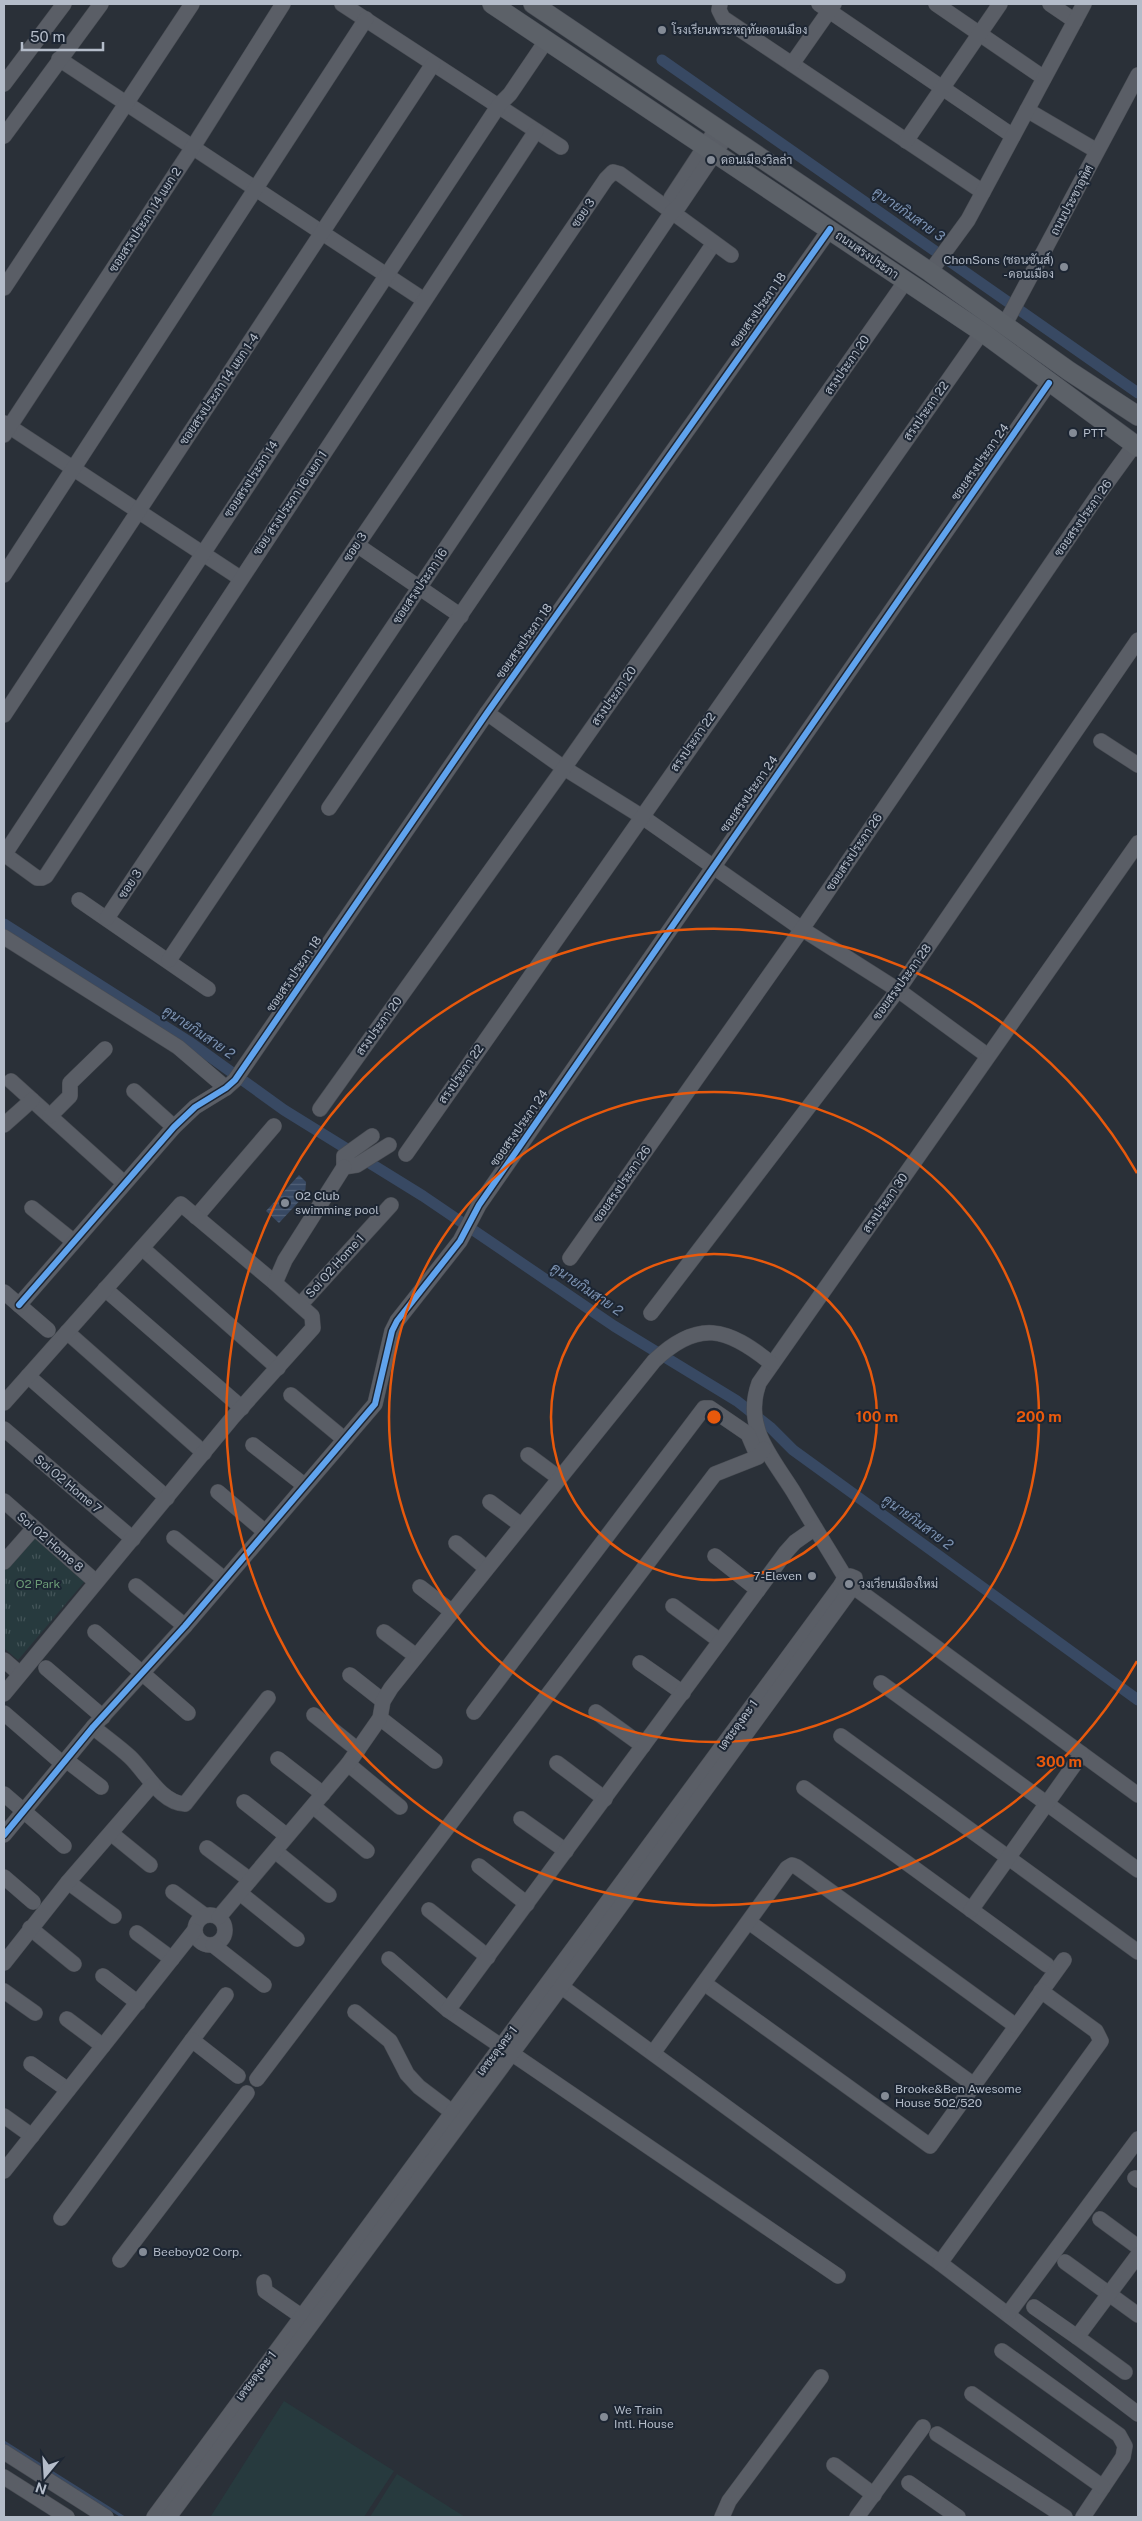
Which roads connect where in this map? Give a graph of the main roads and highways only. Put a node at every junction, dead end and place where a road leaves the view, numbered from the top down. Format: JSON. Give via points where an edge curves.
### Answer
{"nodes":[{"id":1,"x":492,"y":4,"type":"edge"},
{"id":2,"x":533,"y":4,"type":"edge"},
{"id":3,"x":1138,"y":416,"type":"edge"},
{"id":4,"x":1137,"y":445,"type":"edge"}],
"edges":[{"from":1,"to":4,"type":"main road","name":"ถนนสรงประภา","via":[[982,332]]},
{"from":2,"to":3,"type":"main road","name":"ถนนสรงประภา","via":[[722,132],[934,268],[1011,313],[1069,371]]}]}
